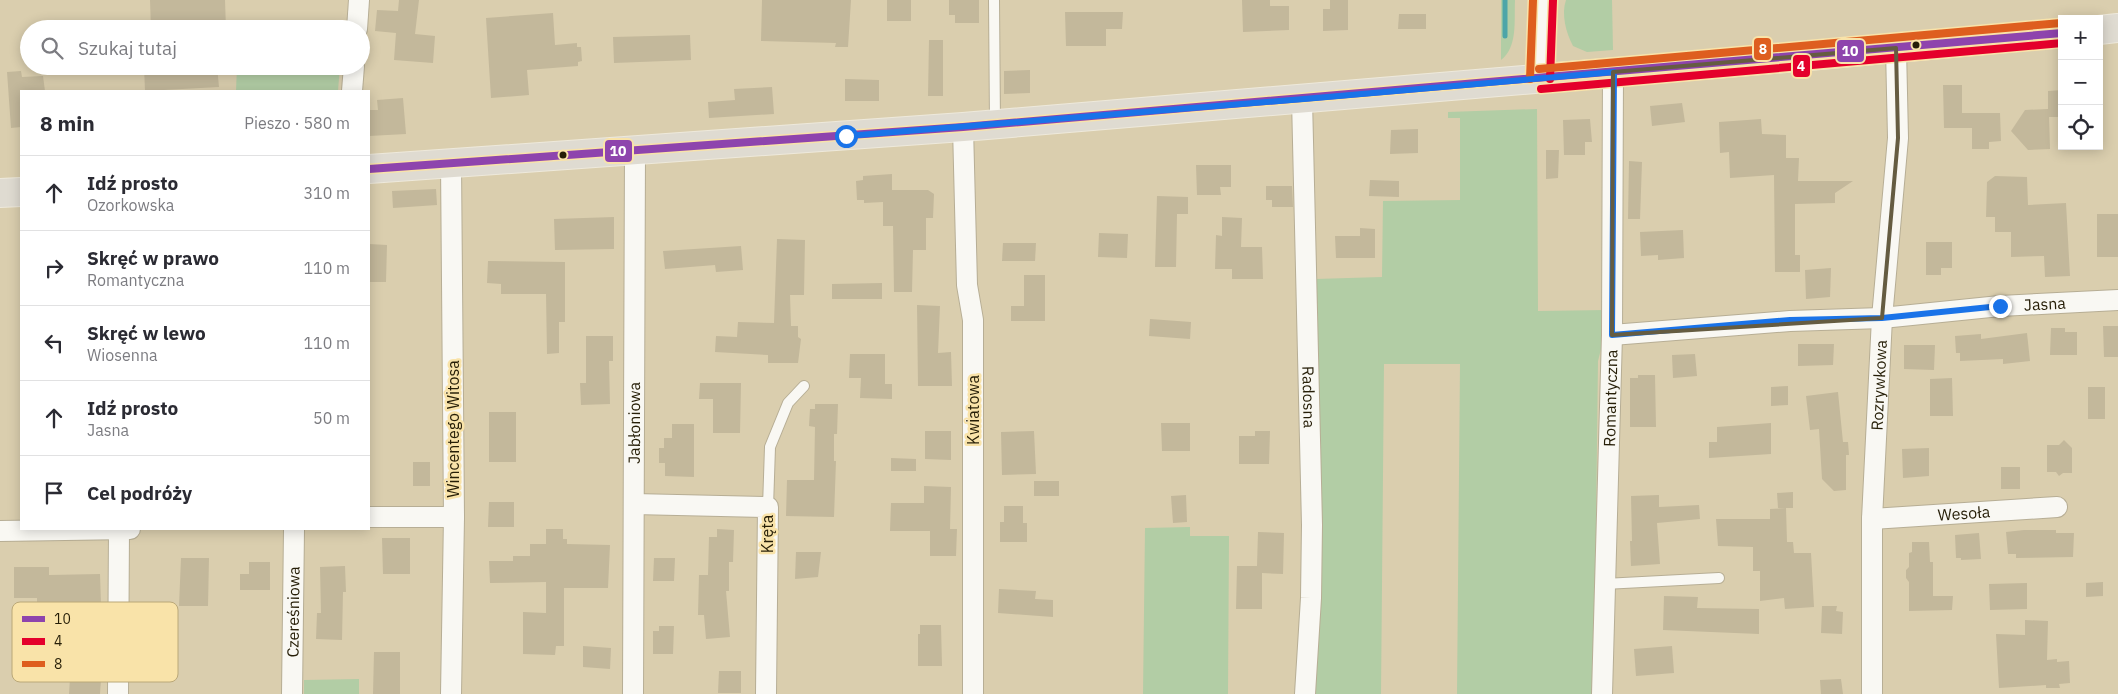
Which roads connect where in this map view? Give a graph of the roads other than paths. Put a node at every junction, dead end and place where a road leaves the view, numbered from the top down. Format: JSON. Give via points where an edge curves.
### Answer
{"nodes":[{"id":1,"x":359,"y":0,"type":"edge"},
{"id":2,"x":994,"y":0,"type":"edge"},
{"id":3,"x":1543,"y":0,"type":"edge"},
{"id":4,"x":358,"y":20,"type":"edge"},
{"id":5,"x":2118,"y":28,"type":"edge"},
{"id":6,"x":2103,"y":30,"type":"edge"},
{"id":7,"x":2058,"y":33,"type":"edge"},
{"id":8,"x":1896,"y":48,"type":"junction"},
{"id":9,"x":1614,"y":72,"type":"junction"},
{"id":10,"x":353,"y":75,"type":"edge"},
{"id":11,"x":1540,"y":79,"type":"junction"},
{"id":12,"x":352,"y":90,"type":"edge"},
{"id":13,"x":1302,"y":99,"type":"junction"},
{"id":14,"x":995,"y":125,"type":"junction"},
{"id":15,"x":963,"y":127,"type":"junction"},
{"id":16,"x":635,"y":151,"type":"junction"},
{"id":17,"x":451,"y":163,"type":"junction"},
{"id":18,"x":370,"y":169,"type":"edge"},
{"id":19,"x":20,"y":192,"type":"edge"},
{"id":20,"x":0,"y":193,"type":"edge"},
{"id":21,"x":2118,"y":300,"type":"edge"},
{"id":22,"x":1882,"y":318,"type":"junction"},
{"id":23,"x":1612,"y":335,"type":"junction"},
{"id":24,"x":804,"y":386,"type":"dead end"},
{"id":25,"x":634,"y":504,"type":"junction"},
{"id":26,"x":768,"y":507,"type":"junction"},
{"id":27,"x":2057,"y":507,"type":"dead end"},
{"id":28,"x":370,"y":517,"type":"edge"},
{"id":29,"x":454,"y":517,"type":"junction"},
{"id":30,"x":1872,"y":519,"type":"junction"},
{"id":31,"x":60,"y":530,"type":"edge"},
{"id":32,"x":119,"y":530,"type":"edge"},
{"id":33,"x":294,"y":530,"type":"edge"},
{"id":34,"x":0,"y":531,"type":"edge"},
{"id":35,"x":1719,"y":578,"type":"dead end"},
{"id":36,"x":1604,"y":584,"type":"junction"},
{"id":37,"x":119,"y":602,"type":"edge"},
{"id":38,"x":292,"y":694,"type":"edge"},
{"id":39,"x":450,"y":694,"type":"edge"},
{"id":40,"x":633,"y":694,"type":"edge"},
{"id":41,"x":766,"y":694,"type":"edge"},
{"id":42,"x":972,"y":694,"type":"edge"},
{"id":43,"x":1305,"y":694,"type":"edge"},
{"id":44,"x":1602,"y":694,"type":"edge"},
{"id":45,"x":1872,"y":694,"type":"edge"}],
"edges":[{"from":1,"to":4,"type":"street"},
{"from":2,"to":14,"type":"lane"},
{"from":3,"to":11,"type":"street"},
{"from":5,"to":6,"type":"main road"},
{"from":7,"to":8,"type":"main road"},
{"from":8,"to":9,"type":"main road"},
{"from":8,"to":22,"type":"street","name":"Rozrywkowa","via":[[1898,138]]},
{"from":9,"to":11,"type":"main road"},
{"from":9,"to":23,"type":"street","name":"Romantyczna"},
{"from":10,"to":12,"type":"street"},
{"from":11,"to":13,"type":"main road"},
{"from":13,"to":14,"type":"main road"},
{"from":13,"to":43,"type":"street","name":"Radosna","via":[[1312,525]]},
{"from":14,"to":15,"type":"main road"},
{"from":15,"to":16,"type":"main road"},
{"from":15,"to":42,"type":"street","name":"Kwiatowa","via":[[967,285],[973,320]]},
{"from":16,"to":17,"type":"main road"},
{"from":16,"to":25,"type":"street","name":"Jabłoniowa"},
{"from":17,"to":18,"type":"main road"},
{"from":17,"to":29,"type":"street","name":"Wincentego Witosa"},
{"from":19,"to":20,"type":"main road"},
{"from":21,"to":22,"type":"street","name":"Jasna","via":[[2000,306]]},
{"from":22,"to":23,"type":"street","name":"Jasna","via":[[1790,320]]},
{"from":22,"to":30,"type":"street","name":"Rozrywkowa"},
{"from":23,"to":36,"type":"street","name":"Romantyczna"},
{"from":24,"to":26,"type":"lane","via":[[788,403],[770,447]]},
{"from":25,"to":26,"type":"street","name":"Kręta"},
{"from":25,"to":40,"type":"street","name":"Jabłoniowa"},
{"from":26,"to":41,"type":"street","name":"Kręta"},
{"from":27,"to":30,"type":"street","name":"Wesoła"},
{"from":28,"to":29,"type":"street"},
{"from":29,"to":39,"type":"street","name":"Wincentego Witosa"},
{"from":30,"to":45,"type":"street","name":"Rozrywkowa"},
{"from":31,"to":34,"type":"street"},
{"from":32,"to":37,"type":"street"},
{"from":33,"to":38,"type":"street","name":"Czereśniowa"},
{"from":35,"to":36,"type":"lane"},
{"from":36,"to":44,"type":"street","name":"Romantyczna"}]}
